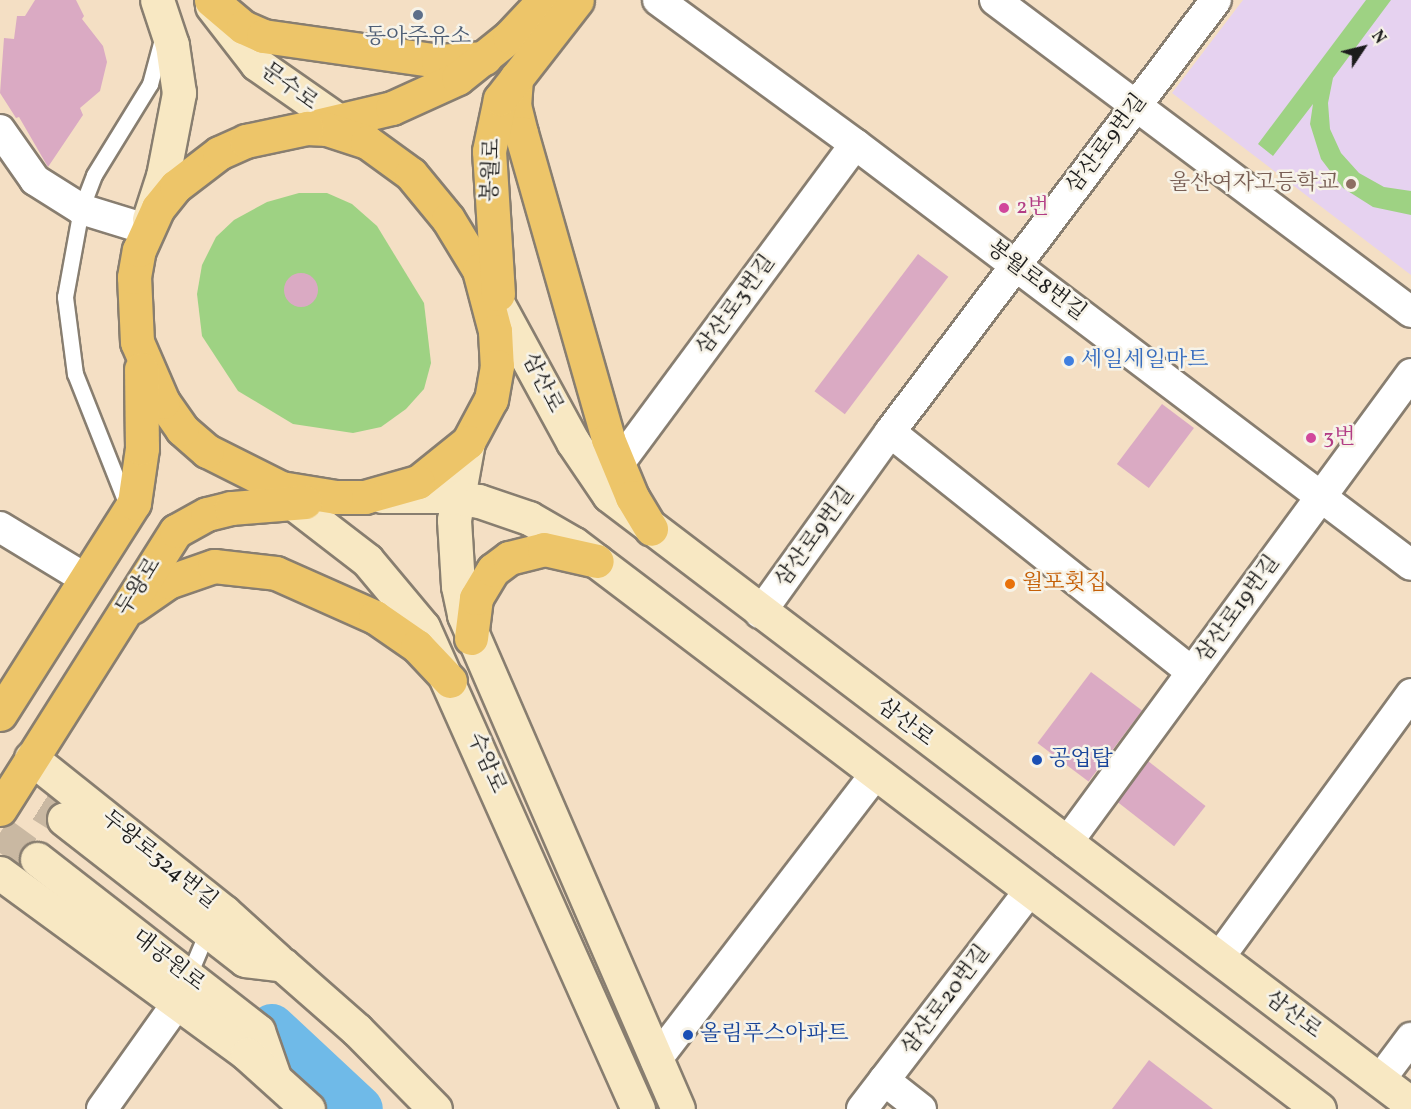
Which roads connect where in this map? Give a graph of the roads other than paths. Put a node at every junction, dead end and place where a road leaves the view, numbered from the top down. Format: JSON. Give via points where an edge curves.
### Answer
{"nodes":[{"id":1,"x":210,"y":0,"type":"edge"},
{"id":2,"x":544,"y":0,"type":"edge"},
{"id":3,"x":577,"y":0,"type":"edge"},
{"id":4,"x":658,"y":0,"type":"edge"},
{"id":5,"x":995,"y":0,"type":"edge"},
{"id":6,"x":1216,"y":0,"type":"edge"},
{"id":7,"x":159,"y":5,"type":"edge"},
{"id":8,"x":485,"y":58,"type":"junction"},
{"id":9,"x":516,"y":78,"type":"junction"},
{"id":10,"x":1137,"y":104,"type":"junction"},
{"id":11,"x":338,"y":121,"type":"junction"},
{"id":12,"x":307,"y":128,"type":"junction"},
{"id":13,"x":0,"y":130,"type":"edge"},
{"id":14,"x":855,"y":144,"type":"junction"},
{"id":15,"x":388,"y":154,"type":"junction"},
{"id":16,"x":81,"y":209,"type":"junction"},
{"id":17,"x":146,"y":229,"type":"junction"},
{"id":18,"x":1015,"y":265,"type":"junction"},
{"id":19,"x":479,"y":270,"type":"junction"},
{"id":20,"x":499,"y":304,"type":"junction"},
{"id":21,"x":1411,"y":312,"type":"edge"},
{"id":22,"x":137,"y":342,"type":"junction"},
{"id":23,"x":497,"y":366,"type":"junction"},
{"id":24,"x":1411,"y":374,"type":"edge"},
{"id":25,"x":890,"y":432,"type":"junction"},
{"id":26,"x":468,"y":442,"type":"junction"},
{"id":27,"x":617,"y":466,"type":"junction"},
{"id":28,"x":254,"y":477,"type":"junction"},
{"id":29,"x":1319,"y":496,"type":"junction"},
{"id":30,"x":365,"y":497,"type":"junction"},
{"id":31,"x":457,"y":497,"type":"junction"},
{"id":32,"x":296,"y":503,"type":"junction"},
{"id":33,"x":123,"y":521,"type":"junction"},
{"id":34,"x":0,"y":527,"type":"edge"},
{"id":35,"x":651,"y":529,"type":"junction"},
{"id":36,"x":597,"y":561,"type":"junction"},
{"id":37,"x":1411,"y":565,"type":"edge"},
{"id":38,"x":86,"y":579,"type":"junction"},
{"id":39,"x":760,"y":612,"type":"junction"},
{"id":40,"x":119,"y":618,"type":"junction"},
{"id":41,"x":471,"y":638,"type":"junction"},
{"id":42,"x":1192,"y":672,"type":"junction"},
{"id":43,"x":450,"y":681,"type":"junction"},
{"id":44,"x":10,"y":688,"type":"edge"},
{"id":45,"x":1411,"y":694,"type":"edge"},
{"id":46,"x":0,"y":714,"type":"edge"},
{"id":47,"x":32,"y":758,"type":"junction"},
{"id":48,"x":876,"y":773,"type":"junction"},
{"id":49,"x":0,"y":808,"type":"edge"},
{"id":50,"x":64,"y":819,"type":"tunnel mouth"},
{"id":51,"x":1066,"y":844,"type":"junction"},
{"id":52,"x":37,"y":859,"type":"tunnel mouth"},
{"id":53,"x":0,"y":873,"type":"edge"},
{"id":54,"x":1030,"y":890,"type":"junction"},
{"id":55,"x":207,"y":932,"type":"junction"},
{"id":56,"x":1218,"y":959,"type":"junction"},
{"id":57,"x":283,"y":965,"type":"junction"},
{"id":58,"x":183,"y":989,"type":"junction"},
{"id":59,"x":1411,"y":1038,"type":"edge"},
{"id":60,"x":656,"y":1060,"type":"junction"},
{"id":61,"x":884,"y":1080,"type":"junction"},
{"id":62,"x":1379,"y":1081,"type":"junction"},
{"id":63,"x":1411,"y":1104,"type":"edge"},
{"id":64,"x":102,"y":1109,"type":"edge"},
{"id":65,"x":308,"y":1109,"type":"edge"},
{"id":66,"x":435,"y":1109,"type":"edge"},
{"id":67,"x":638,"y":1109,"type":"edge"},
{"id":68,"x":678,"y":1109,"type":"edge"},
{"id":69,"x":862,"y":1109,"type":"edge"},
{"id":70,"x":921,"y":1109,"type":"edge"},
{"id":71,"x":1319,"y":1109,"type":"edge"}],
"edges":[{"from":1,"to":8,"type":"main road","via":[[243,27],[263,36],[438,61]]},
{"from":1,"to":11,"type":"main road","name":"문수로","via":[[257,64]]},
{"from":2,"to":8,"type":"main road"},
{"from":3,"to":9,"type":"main road","name":"봉월로"},
{"from":4,"to":14,"type":"street","name":"봉월로8번길"},
{"from":5,"to":10,"type":"street"},
{"from":6,"to":10,"type":"street","name":"삼산로9번길"},
{"from":7,"to":16,"type":"lane","via":[[157,68],[138,108],[94,175]]},
{"from":7,"to":17,"type":"main road","via":[[172,45],[179,93],[163,176]]},
{"from":8,"to":11,"type":"main road","via":[[425,95]]},
{"from":9,"to":20,"type":"main road","name":"봉월로","via":[[500,99],[489,151]]},
{"from":9,"to":27,"type":"main road","via":[[514,105],[521,133]]},
{"from":10,"to":18,"type":"street","name":"삼산로9번길"},
{"from":10,"to":21,"type":"street"},
{"from":11,"to":12,"type":"main road"},
{"from":11,"to":15,"type":"main road","name":"문수로"},
{"from":12,"to":15,"type":"main road","via":[[345,134]]},
{"from":12,"to":17,"type":"main road","via":[[246,141],[219,153],[176,186]]},
{"from":13,"to":16,"type":"street","via":[[35,180]]},
{"from":14,"to":18,"type":"street","name":"봉월로8번길"},
{"from":14,"to":27,"type":"street","name":"삼산로3번길"},
{"from":15,"to":19,"type":"main road","via":[[431,196]]},
{"from":16,"to":17,"type":"street"},
{"from":16,"to":33,"type":"lane","via":[[65,297],[69,340],[85,406],[122,485],[126,504]]},
{"from":17,"to":22,"type":"main road","via":[[134,277]]},
{"from":18,"to":25,"type":"street","name":"삼산로9번길"},
{"from":18,"to":29,"type":"street","name":"봉월로8번길"},
{"from":19,"to":20,"type":"main road","name":"삼산로"},
{"from":19,"to":23,"type":"main road","via":[[495,331]]},
{"from":20,"to":23,"type":"main road","name":"봉월로"},
{"from":20,"to":35,"type":"main road","name":"삼산로","via":[[592,474],[609,495]]},
{"from":22,"to":28,"type":"main road","via":[[163,402],[182,429],[207,451]]},
{"from":22,"to":33,"type":"main road","via":[[142,448],[136,492]]},
{"from":23,"to":26,"type":"main road","via":[[491,399]]},
{"from":24,"to":29,"type":"street","name":"삼산로19번길"},
{"from":25,"to":39,"type":"street","name":"삼산로9번길"},
{"from":25,"to":42,"type":"street"},
{"from":26,"to":30,"type":"main road","via":[[418,482]]},
{"from":26,"to":31,"type":"main road","name":"수암로"},
{"from":27,"to":35,"type":"main road"},
{"from":28,"to":30,"type":"main road","via":[[307,494]]},
{"from":28,"to":32,"type":"main road","name":"수암로"},
{"from":29,"to":37,"type":"street","name":"봉월로8번길"},
{"from":29,"to":42,"type":"street","name":"삼산로19번길"},
{"from":30,"to":31,"type":"main road"},
{"from":30,"to":32,"type":"main road","name":"두왕로"},
{"from":31,"to":36,"type":"main road","via":[[529,518]]},
{"from":31,"to":41,"type":"main road","name":"수암로","via":[[454,548],[458,586]]},
{"from":32,"to":40,"type":"main road","name":"두왕로","via":[[231,508],[190,522],[166,544]]},
{"from":32,"to":43,"type":"main road","name":"수암로","via":[[388,581],[423,627]]},
{"from":33,"to":38,"type":"main road"},
{"from":34,"to":38,"type":"street"},
{"from":35,"to":39,"type":"main road","name":"삼산로"},
{"from":36,"to":41,"type":"main road","via":[[544,549],[508,558],[493,570],[476,598]]},
{"from":36,"to":48,"type":"main road"},
{"from":38,"to":44,"type":"main road"},
{"from":39,"to":51,"type":"main road","name":"삼산로"},
{"from":40,"to":43,"type":"main road","via":[[145,596],[191,572],[214,566],[266,571],[307,584],[375,617],[417,646]]},
{"from":40,"to":47,"type":"main road","name":"두왕로"},
{"from":41,"to":60,"type":"main road","name":"수암로"},
{"from":42,"to":51,"type":"street","name":"삼산로19번길"},
{"from":43,"to":67,"type":"main road","name":"수암로"},
{"from":44,"to":46,"type":"main road"},
{"from":45,"to":56,"type":"street"},
{"from":47,"to":49,"type":"main road","name":"두왕로"},
{"from":47,"to":57,"type":"main road","name":"두왕로324번길","via":[[215,904]]},
{"from":48,"to":54,"type":"main road"},
{"from":48,"to":60,"type":"street"},
{"from":50,"to":55,"type":"main road"},
{"from":51,"to":56,"type":"main road","name":"삼산로"},
{"from":52,"to":58,"type":"main road","name":"대공원로"},
{"from":53,"to":58,"type":"main road"},
{"from":54,"to":61,"type":"street","name":"삼산로20번길"},
{"from":54,"to":71,"type":"main road"},
{"from":55,"to":57,"type":"main road","via":[[246,960]]},
{"from":55,"to":58,"type":"lane"},
{"from":56,"to":62,"type":"main road","name":"삼산로"},
{"from":57,"to":66,"type":"main road","name":"두왕로324번길","via":[[357,1030]]},
{"from":58,"to":64,"type":"street"},
{"from":58,"to":65,"type":"main road"},
{"from":59,"to":62,"type":"street"},
{"from":60,"to":68,"type":"main road","name":"수암로"},
{"from":61,"to":69,"type":"street","name":"삼산로20번길"},
{"from":61,"to":70,"type":"street"},
{"from":62,"to":63,"type":"main road","name":"삼산로"}]}
